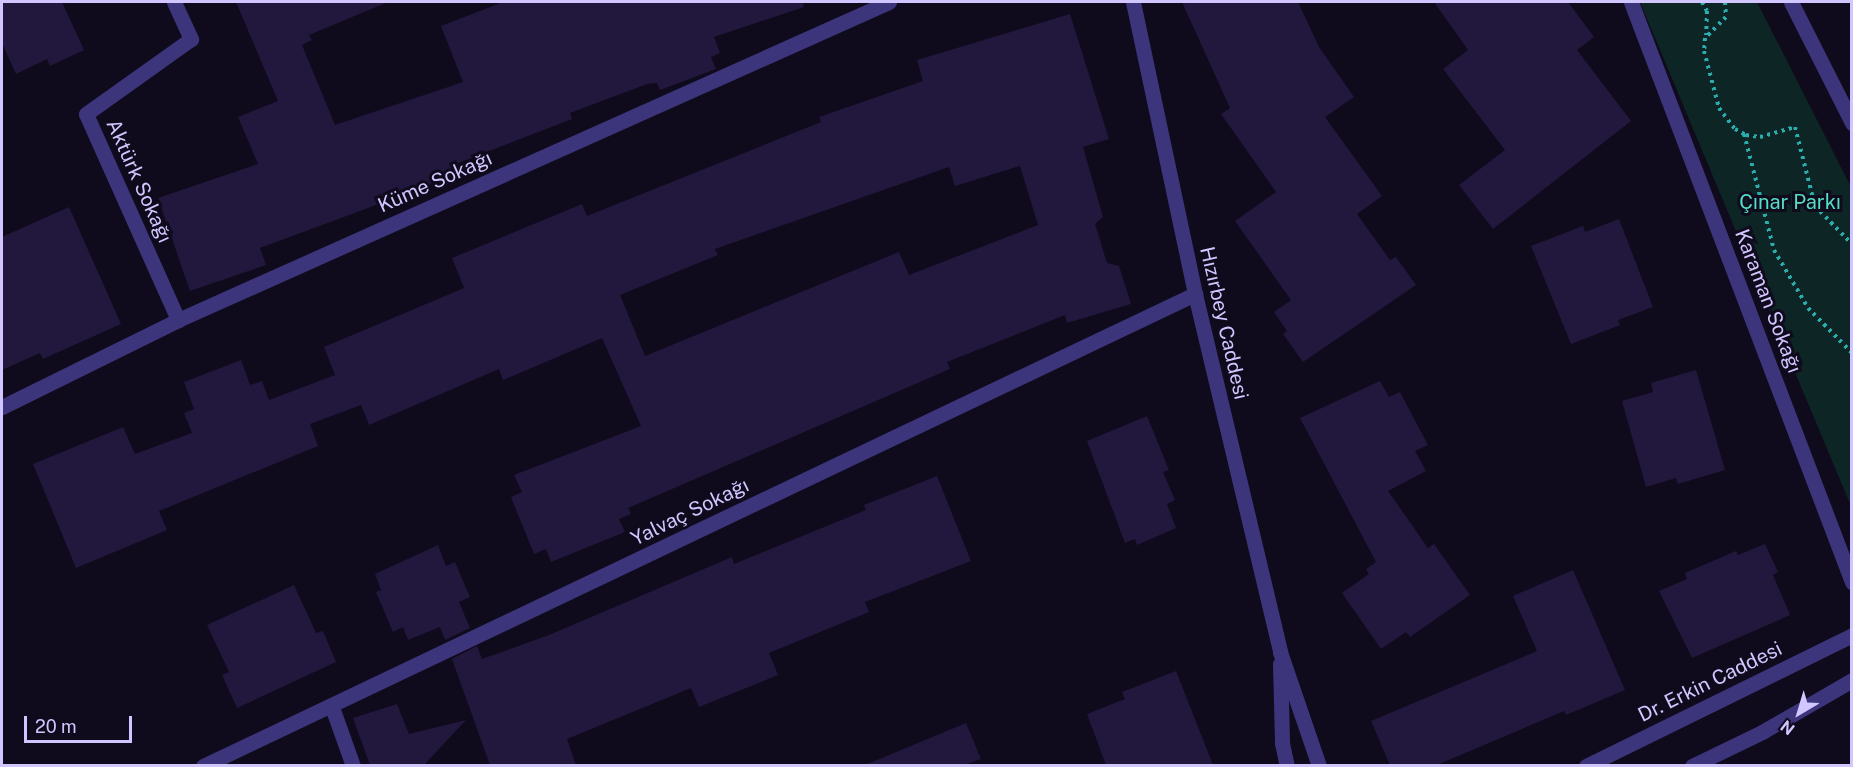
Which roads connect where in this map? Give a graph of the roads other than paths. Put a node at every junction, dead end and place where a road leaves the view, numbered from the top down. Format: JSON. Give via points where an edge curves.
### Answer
{"nodes":[{"id":1,"x":174,"y":2,"type":"edge"},
{"id":2,"x":889,"y":2,"type":"edge"},
{"id":3,"x":1133,"y":2,"type":"edge"},
{"id":4,"x":1630,"y":2,"type":"edge"},
{"id":5,"x":1791,"y":2,"type":"edge"},
{"id":6,"x":1851,"y":123,"type":"edge"},
{"id":7,"x":1195,"y":294,"type":"junction"},
{"id":8,"x":178,"y":320,"type":"junction"},
{"id":9,"x":2,"y":407,"type":"edge"},
{"id":10,"x":1851,"y":582,"type":"edge"},
{"id":11,"x":1851,"y":635,"type":"edge"},
{"id":12,"x":1280,"y":652,"type":"junction"},
{"id":13,"x":1851,"y":680,"type":"edge"},
{"id":14,"x":332,"y":706,"type":"junction"},
{"id":15,"x":202,"y":765,"type":"edge"},
{"id":16,"x":353,"y":765,"type":"edge"},
{"id":17,"x":1287,"y":765,"type":"edge"},
{"id":18,"x":1319,"y":765,"type":"edge"},
{"id":19,"x":1586,"y":765,"type":"edge"},
{"id":20,"x":1692,"y":765,"type":"edge"}],
"edges":[{"from":1,"to":8,"type":"street","name":"Aktürk Sokağı","via":[[190,39],[86,114]]},
{"from":2,"to":8,"type":"street","name":"Küme Sokağı"},
{"from":3,"to":7,"type":"street","name":"Hızırbey Caddesi"},
{"from":4,"to":10,"type":"street","name":"Karaman Sokağı"},
{"from":5,"to":6,"type":"street"},
{"from":7,"to":12,"type":"street","name":"Hızırbey Caddesi"},
{"from":7,"to":14,"type":"street","name":"Yalvaç Sokağı"},
{"from":8,"to":9,"type":"street","name":"Küme Sokağı"},
{"from":11,"to":19,"type":"street","name":"Dr. Erkin Caddesi"},
{"from":12,"to":17,"type":"street","name":"Hızırbey Caddesi","via":[[1282,743]]},
{"from":12,"to":18,"type":"street","name":"Hızırbey Caddesi"},
{"from":13,"to":20,"type":"street","via":[[1762,732]]},
{"from":14,"to":15,"type":"street","name":"Yalvaç Sokağı"},
{"from":14,"to":16,"type":"street"}]}
